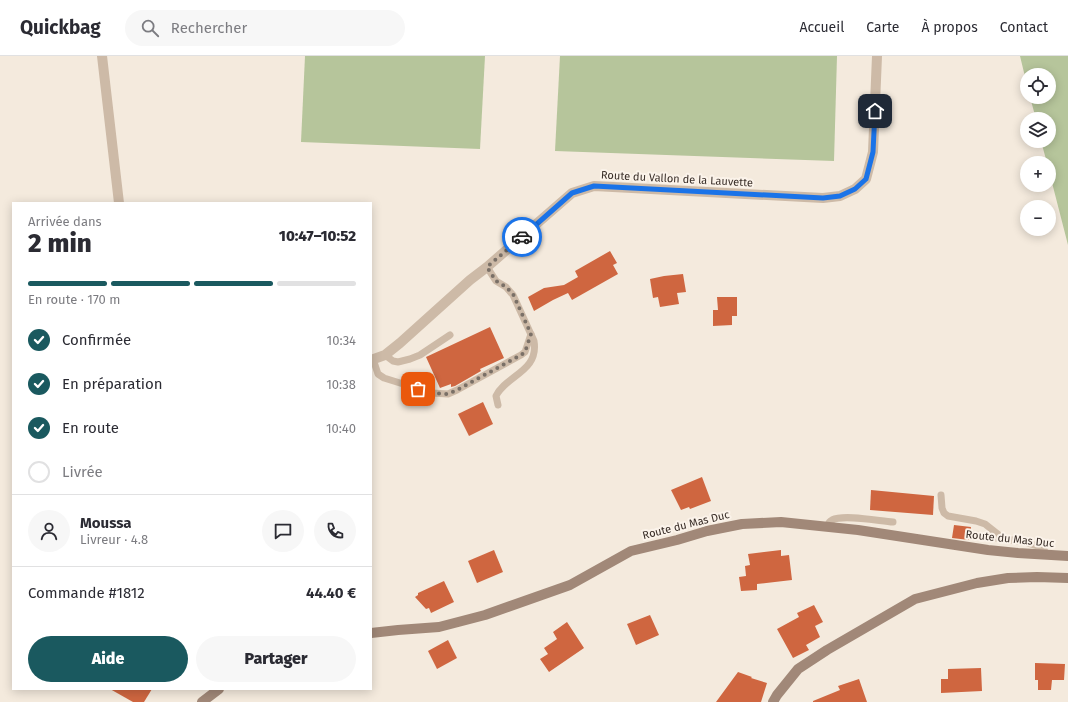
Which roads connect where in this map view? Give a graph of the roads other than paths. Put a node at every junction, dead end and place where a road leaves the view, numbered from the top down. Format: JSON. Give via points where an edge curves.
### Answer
{"nodes":[{"id":1,"x":102,"y":56,"type":"edge"},
{"id":2,"x":878,"y":56,"type":"edge"},
{"id":3,"x":118,"y":202,"type":"edge"},
{"id":4,"x":487,"y":267,"type":"junction"},
{"id":5,"x":531,"y":334,"type":"junction"},
{"id":6,"x":450,"y":335,"type":"dead end"},
{"id":7,"x":384,"y":355,"type":"junction"},
{"id":8,"x":372,"y":360,"type":"edge"},
{"id":9,"x":498,"y":405,"type":"dead end"},
{"id":10,"x":941,"y":495,"type":"dead end"},
{"id":11,"x":893,"y":522,"type":"dead end"},
{"id":12,"x":827,"y":527,"type":"junction"},
{"id":13,"x":975,"y":535,"type":"dead end"},
{"id":14,"x":1004,"y":539,"type":"junction"},
{"id":15,"x":1046,"y":555,"type":"junction"},
{"id":16,"x":1068,"y":556,"type":"edge"},
{"id":17,"x":1068,"y":578,"type":"edge"},
{"id":18,"x":372,"y":633,"type":"edge"},
{"id":19,"x":218,"y":690,"type":"edge"},
{"id":20,"x":202,"y":702,"type":"edge"},
{"id":21,"x":773,"y":702,"type":"edge"}],
"edges":[{"from":1,"to":3,"type":"street"},
{"from":2,"to":4,"type":"street","name":"Route du Vallon de la Lauvette","via":[[873,152],[866,179],[855,189],[840,196],[823,198],[594,186],[572,193]]},
{"from":4,"to":5,"type":"lane","via":[[496,281],[513,294]]},
{"from":4,"to":7,"type":"street","name":"Route du Vallon de la Lauvette"},
{"from":5,"to":8,"type":"lane","via":[[525,352],[521,355],[448,394],[432,393],[384,378],[378,374]]},
{"from":5,"to":9,"type":"lane","via":[[535,348],[533,357],[524,370],[498,390]]},
{"from":6,"to":7,"type":"lane","via":[[420,355],[398,362]]},
{"from":7,"to":8,"type":"street","name":"Route du Vallon de la Lauvette"},
{"from":10,"to":14,"type":"lane","via":[[942,508],[948,516],[985,524]]},
{"from":11,"to":12,"type":"lane","via":[[840,518],[832,520]]},
{"from":12,"to":15,"type":"street","name":"Route du Mas Duc","via":[[988,550]]},
{"from":12,"to":18,"type":"street","name":"Route du Mas Duc","via":[[781,522],[724,527],[631,551],[570,585],[485,615],[439,626]]},
{"from":13,"to":14,"type":"lane"},
{"from":14,"to":15,"type":"lane","via":[[1039,546],[1044,549]]},
{"from":15,"to":16,"type":"street","name":"Route du Mas Duc"},
{"from":17,"to":21,"type":"street","via":[[1008,578],[915,599],[798,669]]},
{"from":19,"to":20,"type":"street"}]}
